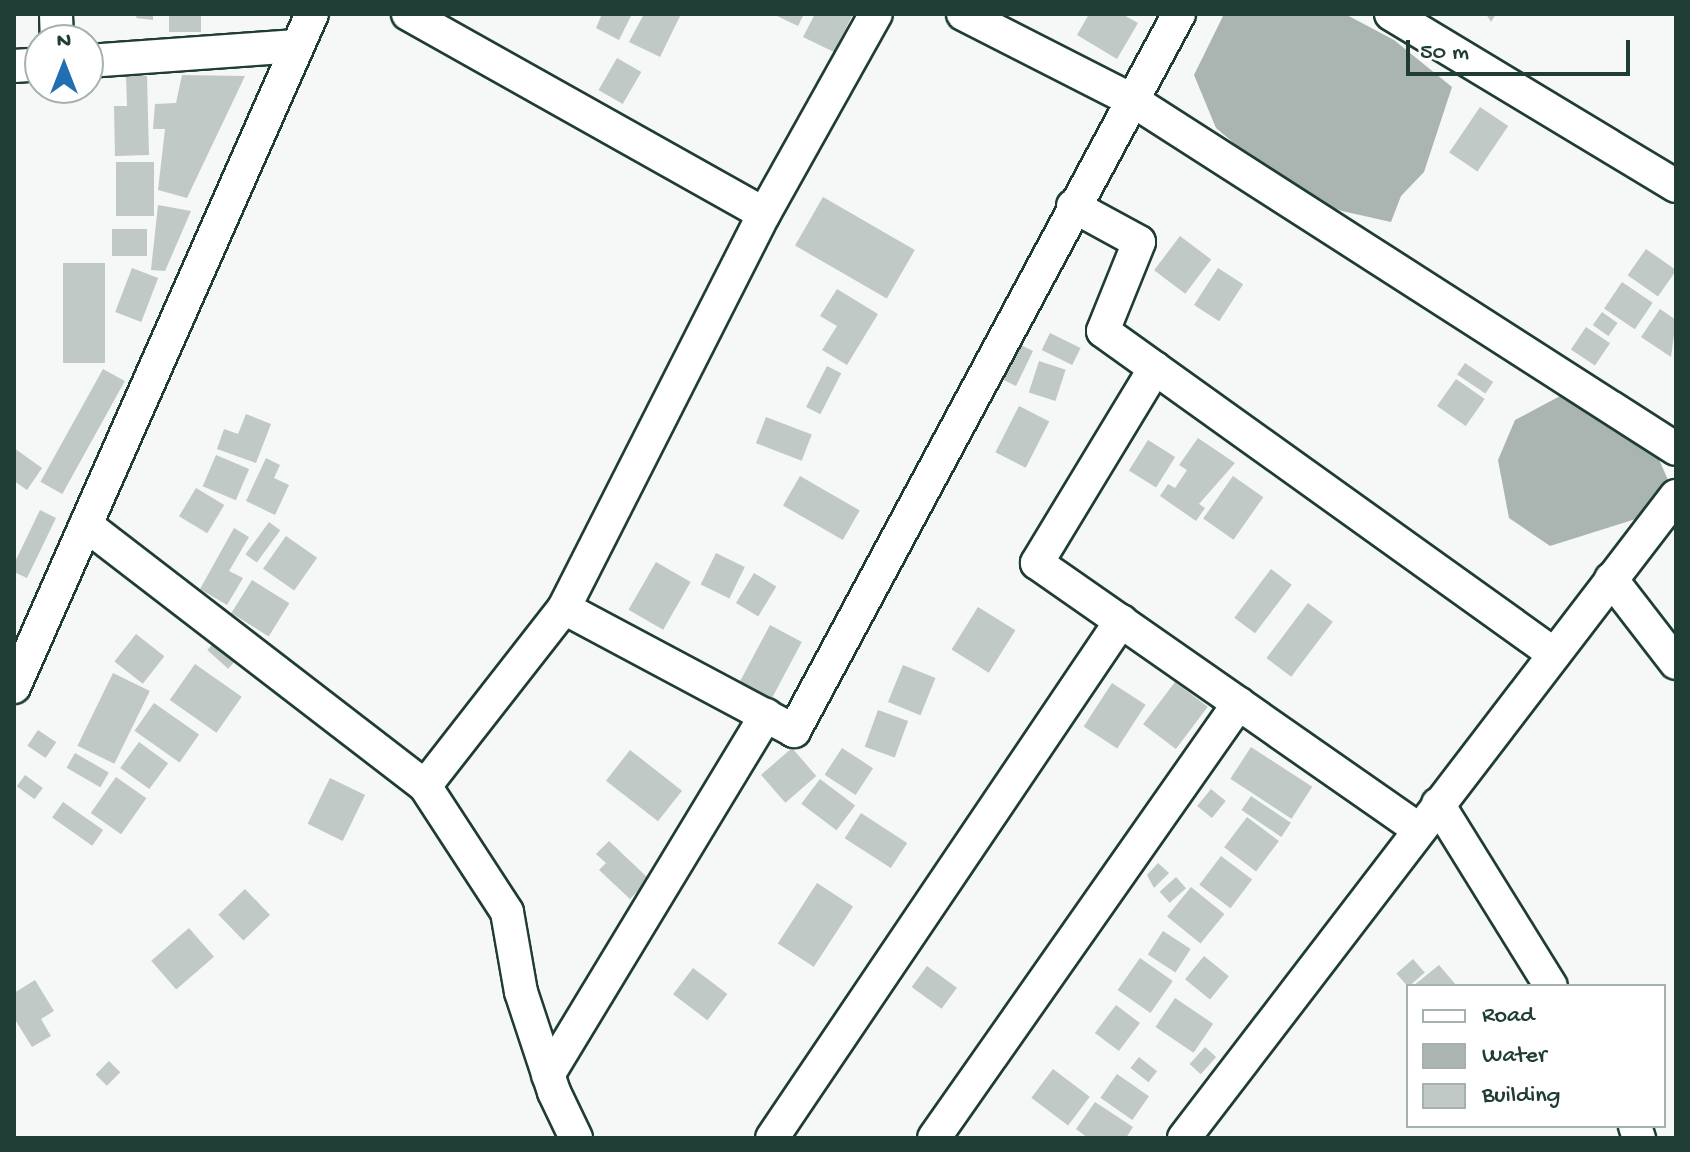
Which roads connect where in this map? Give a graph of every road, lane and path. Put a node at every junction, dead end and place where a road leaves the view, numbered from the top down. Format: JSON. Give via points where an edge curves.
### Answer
{"nodes":[{"id":1,"x":312,"y":14,"type":"edge"},
{"id":2,"x":408,"y":14,"type":"edge"},
{"id":3,"x":876,"y":14,"type":"edge"},
{"id":4,"x":963,"y":14,"type":"edge"},
{"id":5,"x":1179,"y":14,"type":"edge"},
{"id":6,"x":1391,"y":14,"type":"edge"},
{"id":7,"x":296,"y":46,"type":"junction"},
{"id":8,"x":104,"y":60,"type":"edge"},
{"id":9,"x":1132,"y":100,"type":"junction"},
{"id":10,"x":1676,"y":186,"type":"edge"},
{"id":11,"x":1073,"y":206,"type":"junction"},
{"id":12,"x":764,"y":214,"type":"junction"},
{"id":13,"x":1155,"y":368,"type":"junction"},
{"id":14,"x":1676,"y":449,"type":"edge"},
{"id":15,"x":1676,"y":496,"type":"edge"},
{"id":16,"x":86,"y":525,"type":"junction"},
{"id":17,"x":1611,"y":579,"type":"junction"},
{"id":18,"x":564,"y":608,"type":"junction"},
{"id":19,"x":1121,"y":621,"type":"junction"},
{"id":20,"x":1554,"y":654,"type":"junction"},
{"id":21,"x":1676,"y":663,"type":"edge"},
{"id":22,"x":14,"y":687,"type":"edge"},
{"id":23,"x":1239,"y":703,"type":"junction"},
{"id":24,"x":766,"y":715,"type":"junction"},
{"id":25,"x":425,"y":786,"type":"junction"},
{"id":26,"x":1428,"y":817,"type":"junction"},
{"id":27,"x":1550,"y":984,"type":"edge"},
{"id":28,"x":548,"y":1075,"type":"junction"},
{"id":29,"x":576,"y":1138,"type":"edge"},
{"id":30,"x":772,"y":1138,"type":"edge"},
{"id":31,"x":934,"y":1138,"type":"edge"},
{"id":32,"x":1184,"y":1138,"type":"edge"}],
"edges":[{"from":1,"to":7,"type":"street"},
{"from":2,"to":12,"type":"street"},
{"from":3,"to":12,"type":"street"},
{"from":4,"to":9,"type":"street"},
{"from":5,"to":9,"type":"street"},
{"from":6,"to":10,"type":"street"},
{"from":7,"to":8,"type":"street"},
{"from":7,"to":16,"type":"street"},
{"from":9,"to":11,"type":"street"},
{"from":9,"to":14,"type":"street"},
{"from":11,"to":13,"type":"street","via":[[1139,242],[1103,331]]},
{"from":11,"to":24,"type":"street","via":[[794,731]]},
{"from":12,"to":18,"type":"street"},
{"from":13,"to":19,"type":"street","via":[[1037,563]]},
{"from":13,"to":20,"type":"street"},
{"from":15,"to":17,"type":"street"},
{"from":16,"to":22,"type":"street"},
{"from":16,"to":25,"type":"street"},
{"from":17,"to":20,"type":"street"},
{"from":17,"to":21,"type":"street"},
{"from":18,"to":24,"type":"street"},
{"from":18,"to":25,"type":"street"},
{"from":19,"to":23,"type":"street"},
{"from":19,"to":30,"type":"street"},
{"from":20,"to":26,"type":"street"},
{"from":23,"to":26,"type":"street"},
{"from":23,"to":31,"type":"street"},
{"from":24,"to":28,"type":"street"},
{"from":25,"to":28,"type":"street","via":[[507,912],[521,992]]},
{"from":26,"to":27,"type":"street"},
{"from":26,"to":32,"type":"street"},
{"from":28,"to":29,"type":"street"}]}
